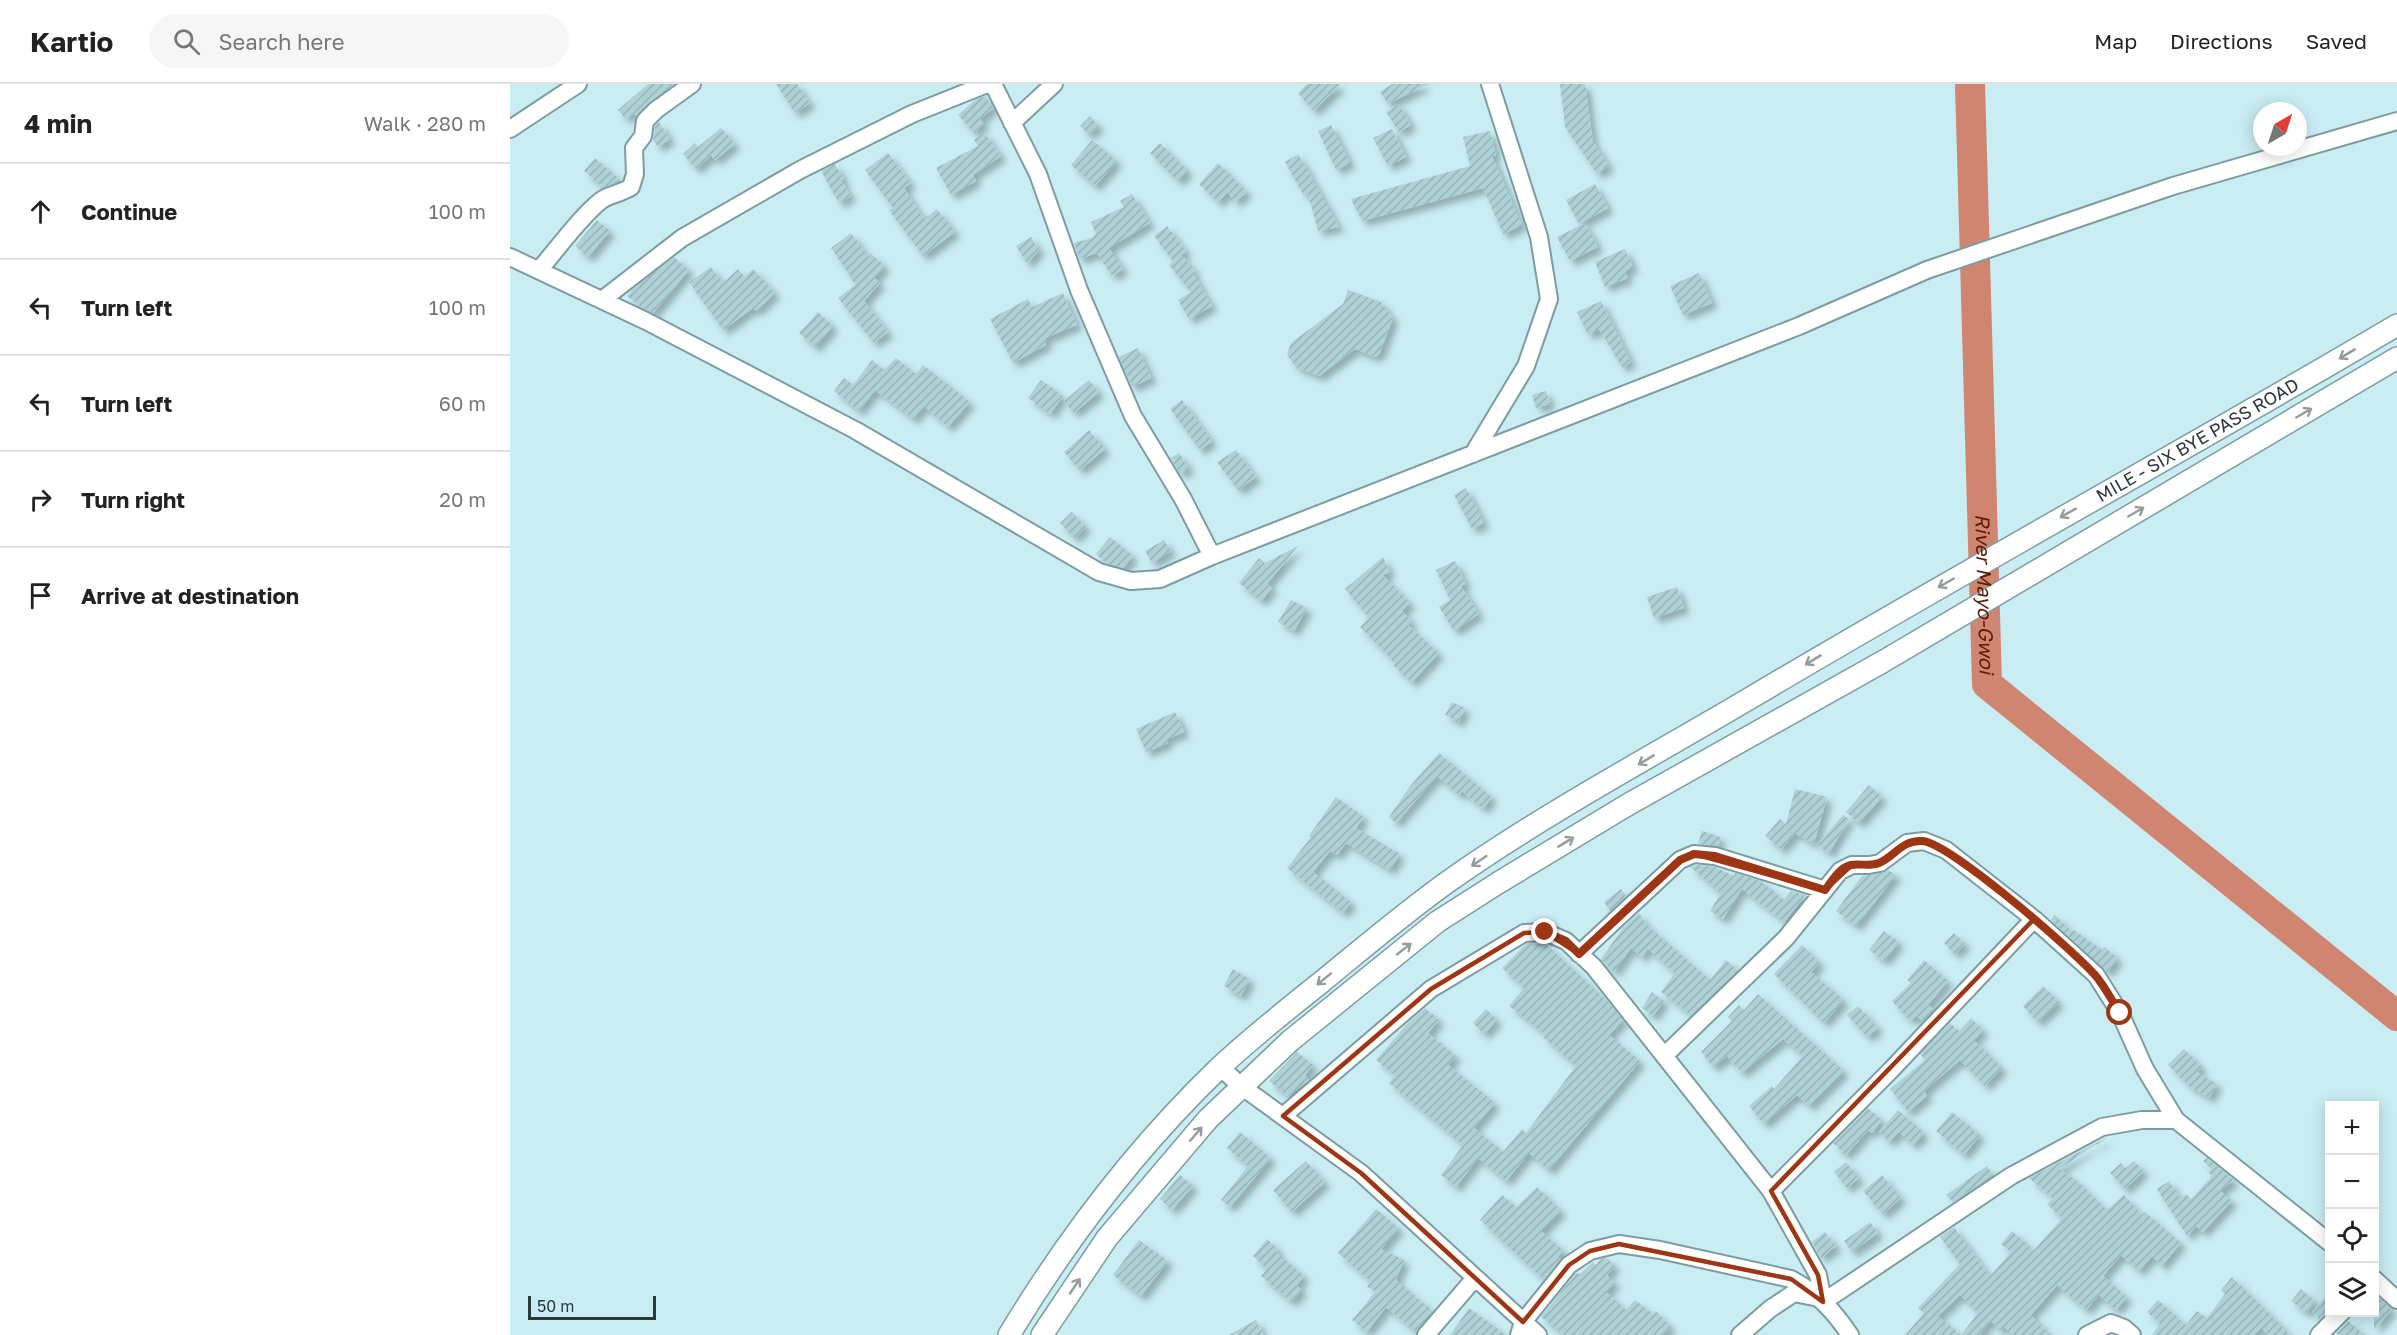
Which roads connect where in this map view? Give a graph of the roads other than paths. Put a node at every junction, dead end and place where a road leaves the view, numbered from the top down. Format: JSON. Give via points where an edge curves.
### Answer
{"nodes":[{"id":1,"x":578,"y":84,"type":"edge"},
{"id":2,"x":692,"y":84,"type":"edge"},
{"id":3,"x":987,"y":84,"type":"edge"},
{"id":4,"x":993,"y":84,"type":"edge"},
{"id":5,"x":1054,"y":84,"type":"edge"},
{"id":6,"x":1490,"y":84,"type":"edge"},
{"id":7,"x":2397,"y":121,"type":"edge"},
{"id":8,"x":1012,"y":123,"type":"junction"},
{"id":9,"x":510,"y":129,"type":"edge"},
{"id":10,"x":510,"y":257,"type":"edge"},
{"id":11,"x":539,"y":270,"type":"junction"},
{"id":12,"x":602,"y":300,"type":"junction"},
{"id":13,"x":2397,"y":325,"type":"edge"},
{"id":14,"x":2397,"y":358,"type":"edge"},
{"id":15,"x":1473,"y":454,"type":"junction"},
{"id":16,"x":1212,"y":556,"type":"junction"},
{"id":17,"x":1825,"y":890,"type":"junction"},
{"id":18,"x":2034,"y":919,"type":"junction"},
{"id":19,"x":1579,"y":954,"type":"junction"},
{"id":20,"x":1664,"y":1056,"type":"junction"},
{"id":21,"x":1220,"y":1067,"type":"junction"},
{"id":22,"x":1241,"y":1086,"type":"junction"},
{"id":23,"x":1283,"y":1116,"type":"junction"},
{"id":24,"x":2176,"y":1120,"type":"junction"},
{"id":25,"x":1771,"y":1191,"type":"junction"},
{"id":26,"x":2325,"y":1239,"type":"edge"},
{"id":27,"x":1475,"y":1278,"type":"junction"},
{"id":28,"x":2379,"y":1283,"type":"edge"},
{"id":29,"x":2397,"y":1300,"type":"edge"},
{"id":30,"x":1823,"y":1302,"type":"junction"},
{"id":31,"x":2337,"y":1317,"type":"edge"},
{"id":32,"x":1521,"y":1329,"type":"edge"},
{"id":33,"x":1009,"y":1335,"type":"edge"},
{"id":34,"x":1042,"y":1335,"type":"edge"},
{"id":35,"x":1426,"y":1335,"type":"edge"},
{"id":36,"x":1538,"y":1335,"type":"edge"},
{"id":37,"x":1740,"y":1335,"type":"edge"},
{"id":38,"x":1850,"y":1335,"type":"edge"},
{"id":39,"x":2087,"y":1335,"type":"edge"},
{"id":40,"x":2132,"y":1335,"type":"edge"},
{"id":41,"x":2319,"y":1335,"type":"edge"}],
"edges":[{"from":1,"to":9,"type":"street"},
{"from":2,"to":11,"type":"street","via":[[645,121],[643,136],[634,148],[631,187],[594,207]]},
{"from":3,"to":12,"type":"street","via":[[912,114],[800,170],[682,238]]},
{"from":4,"to":8,"type":"street"},
{"from":5,"to":8,"type":"street"},
{"from":6,"to":15,"type":"street","via":[[1539,237],[1549,298],[1526,366]]},
{"from":7,"to":15,"type":"street","via":[[2173,186],[1927,270],[1799,326]]},
{"from":8,"to":16,"type":"street","via":[[1038,174],[1079,290],[1133,416]]},
{"from":10,"to":11,"type":"street"},
{"from":11,"to":12,"type":"street"},
{"from":12,"to":16,"type":"street","via":[[855,430],[1099,572],[1131,581],[1160,579]]},
{"from":13,"to":21,"type":"street","name":"MILE - SIX BYE PASS ROAD","one_way":true,"via":[[1863,630],[1522,833],[1382,932]]},
{"from":22,"to":14,"type":"street","one_way":true,"via":[[1290,1041],[1437,922],[1498,883]]},
{"from":15,"to":16,"type":"street"},
{"from":17,"to":18,"type":"street","via":[[1840,871],[1852,865],[1880,863],[1907,843],[1924,841],[1946,849]]},
{"from":17,"to":19,"type":"street","via":[[1715,856],[1694,854],[1680,860]]},
{"from":17,"to":20,"type":"street","via":[[1786,938]]},
{"from":18,"to":24,"type":"street","via":[[2096,975]]},
{"from":18,"to":25,"type":"street"},
{"from":19,"to":20,"type":"street","via":[[1594,967]]},
{"from":19,"to":23,"type":"street","via":[[1566,941],[1545,932],[1524,933],[1431,989]]},
{"from":20,"to":25,"type":"street"},
{"from":21,"to":22,"type":"street"},
{"from":21,"to":33,"type":"street","name":"MILE - SIX BYE PASS ROAD","via":[[1076,1235]]},
{"from":22,"to":23,"type":"street"},
{"from":34,"to":22,"type":"street","one_way":true,"via":[[1107,1238]]},
{"from":23,"to":27,"type":"street","via":[[1361,1173]]},
{"from":24,"to":26,"type":"street"},
{"from":24,"to":30,"type":"street","via":[[2142,1120],[2102,1127],[2011,1176]]},
{"from":25,"to":30,"type":"street","via":[[1818,1275]]},
{"from":27,"to":32,"type":"street"},
{"from":27,"to":35,"type":"street"},
{"from":28,"to":29,"type":"street"},
{"from":30,"to":32,"type":"street","via":[[1809,1288],[1791,1279],[1619,1244],[1590,1251],[1569,1265]]},
{"from":30,"to":37,"type":"street","via":[[1794,1293]]},
{"from":30,"to":38,"type":"street"},
{"from":31,"to":41,"type":"street"},
{"from":32,"to":36,"type":"street"},
{"from":39,"to":40,"type":"street","via":[[2111,1323]]}]}
